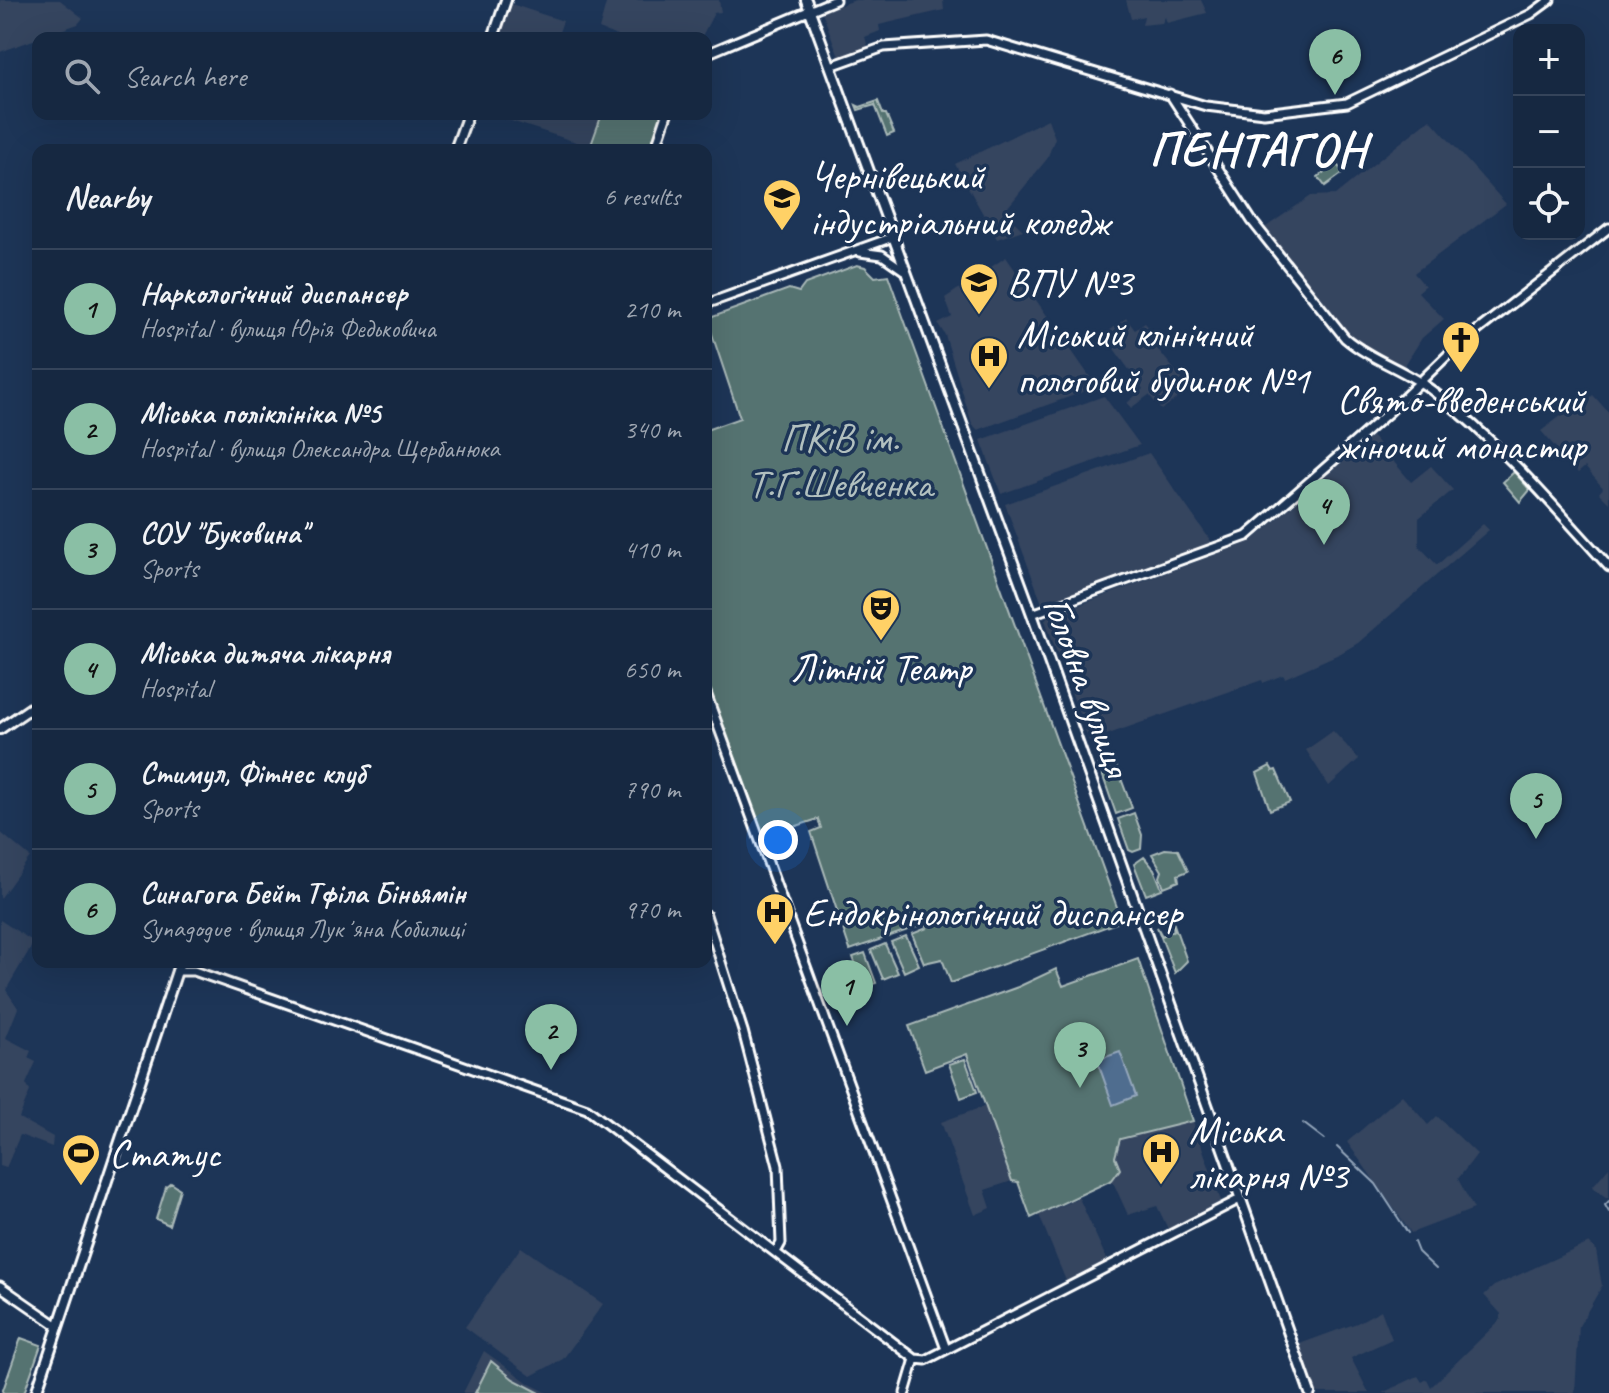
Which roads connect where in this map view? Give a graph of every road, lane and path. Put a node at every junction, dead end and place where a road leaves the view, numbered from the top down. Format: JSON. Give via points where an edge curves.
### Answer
{"nodes":[{"id":1,"x":506,"y":0,"type":"edge"},
{"id":2,"x":806,"y":0,"type":"edge"},
{"id":3,"x":835,"y":0,"type":"edge"},
{"id":4,"x":1550,"y":0,"type":"edge"},
{"id":5,"x":810,"y":12,"type":"junction"},
{"id":6,"x":495,"y":32,"type":"edge"},
{"id":7,"x":712,"y":52,"type":"edge"},
{"id":8,"x":831,"y":66,"type":"junction"},
{"id":9,"x":1170,"y":94,"type":"junction"},
{"id":10,"x":466,"y":120,"type":"edge"},
{"id":11,"x":665,"y":120,"type":"edge"},
{"id":12,"x":457,"y":144,"type":"edge"},
{"id":13,"x":657,"y":144,"type":"edge"},
{"id":14,"x":1609,"y":228,"type":"edge"},
{"id":15,"x":894,"y":240,"type":"junction"},
{"id":16,"x":853,"y":251,"type":"junction"},
{"id":17,"x":882,"y":255,"type":"junction"},
{"id":18,"x":905,"y":271,"type":"junction"},
{"id":19,"x":712,"y":302,"type":"edge"},
{"id":20,"x":1421,"y":382,"type":"junction"},
{"id":21,"x":1609,"y":567,"type":"edge"},
{"id":22,"x":1032,"y":614,"type":"junction"},
{"id":23,"x":32,"y":707,"type":"edge"},
{"id":24,"x":712,"y":709,"type":"edge"},
{"id":25,"x":0,"y":729,"type":"edge"},
{"id":26,"x":712,"y":934,"type":"edge"},
{"id":27,"x":177,"y":968,"type":"edge"},
{"id":28,"x":184,"y":968,"type":"edge"},
{"id":29,"x":1240,"y":1199,"type":"junction"},
{"id":30,"x":776,"y":1252,"type":"junction"},
{"id":31,"x":0,"y":1286,"type":"edge"},
{"id":32,"x":58,"y":1326,"type":"junction"},
{"id":33,"x":946,"y":1349,"type":"junction"},
{"id":34,"x":915,"y":1359,"type":"junction"},
{"id":35,"x":36,"y":1393,"type":"edge"},
{"id":36,"x":905,"y":1393,"type":"edge"},
{"id":37,"x":1310,"y":1393,"type":"edge"}],
"edges":[{"from":1,"to":6,"type":"main road"},
{"from":2,"to":5,"type":"main road","name":"Головна вулиця"},
{"from":3,"to":5,"type":"street"},
{"from":4,"to":9,"type":"street","via":[[1347,103],[1244,112]]},
{"from":5,"to":7,"type":"street"},
{"from":5,"to":8,"type":"main road","name":"Головна вулиця"},
{"from":8,"to":9,"type":"street","via":[[884,47],[986,40]]},
{"from":8,"to":15,"type":"main road","name":"Головна вулиця"},
{"from":9,"to":20,"type":"street","via":[[1261,233],[1345,338],[1362,353]]},
{"from":10,"to":12,"type":"main road"},
{"from":11,"to":13,"type":"street"},
{"from":14,"to":20,"type":"street","via":[[1476,331]]},
{"from":15,"to":16,"type":"street"},
{"from":15,"to":17,"type":"street"},
{"from":15,"to":18,"type":"main road","name":"Головна вулиця"},
{"from":16,"to":17,"type":"street"},
{"from":16,"to":19,"type":"street"},
{"from":17,"to":18,"type":"street"},
{"from":18,"to":22,"type":"main road","name":"Головна вулиця"},
{"from":20,"to":21,"type":"street","via":[[1505,454]]},
{"from":20,"to":22,"type":"street","via":[[1247,536]]},
{"from":22,"to":29,"type":"main road","name":"Головна вулиця"},
{"from":23,"to":25,"type":"main road"},
{"from":24,"to":33,"type":"street"},
{"from":26,"to":30,"type":"street","via":[[778,1166],[781,1243]]},
{"from":27,"to":32,"type":"main road"},
{"from":28,"to":30,"type":"street","via":[[587,1109]]},
{"from":29,"to":33,"type":"street"},
{"from":29,"to":37,"type":"main road","name":"Головна вулиця"},
{"from":30,"to":34,"type":"street"},
{"from":31,"to":32,"type":"street"},
{"from":32,"to":35,"type":"main road"},
{"from":33,"to":34,"type":"street","via":[[926,1360]]},
{"from":34,"to":36,"type":"street"}]}
